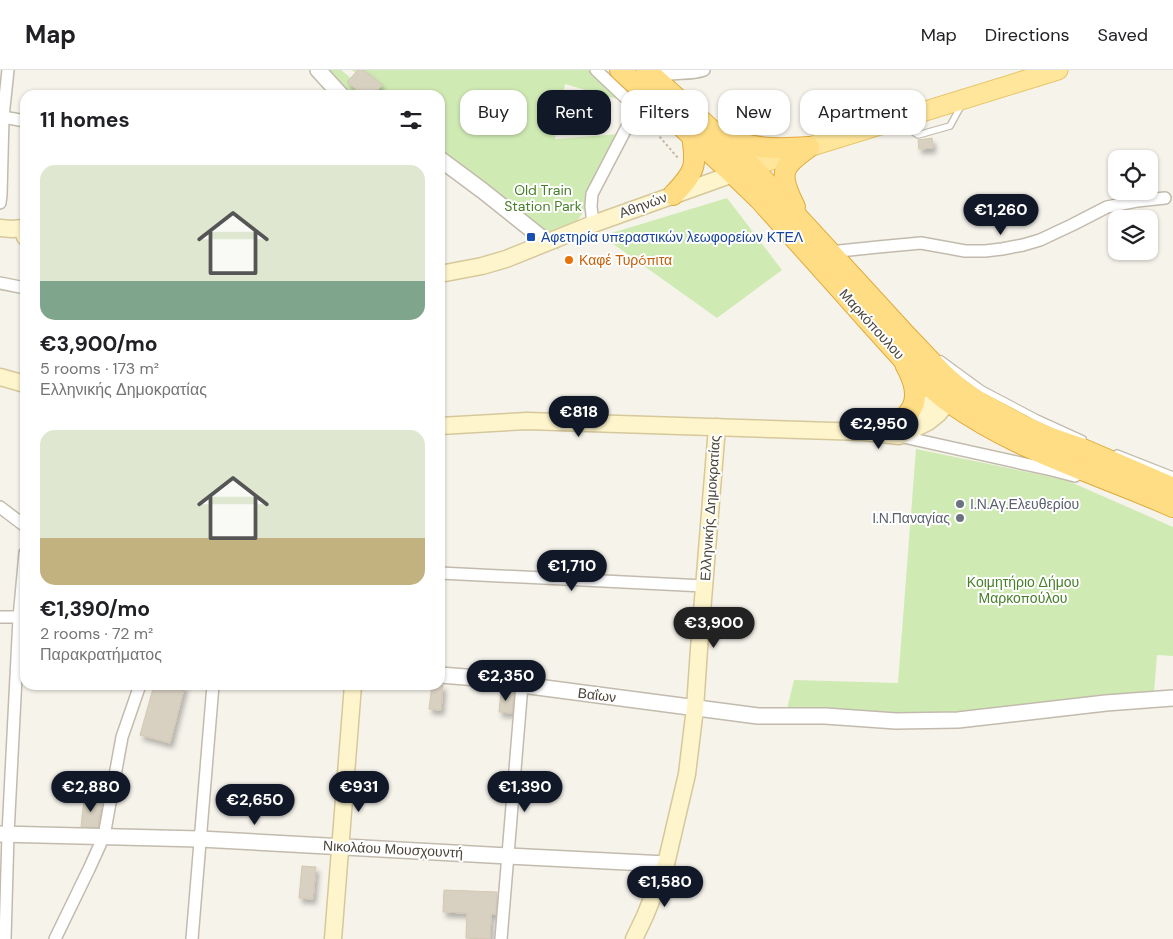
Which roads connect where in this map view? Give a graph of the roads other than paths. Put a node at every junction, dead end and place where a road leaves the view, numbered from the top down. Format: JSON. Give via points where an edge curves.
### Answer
{"nodes":[{"id":1,"x":8,"y":70,"type":"edge"},
{"id":2,"x":318,"y":70,"type":"edge"},
{"id":3,"x":596,"y":70,"type":"edge"},
{"id":4,"x":620,"y":70,"type":"edge"},
{"id":5,"x":704,"y":70,"type":"edge"},
{"id":6,"x":1058,"y":70,"type":"edge"},
{"id":7,"x":650,"y":74,"type":"edge"},
{"id":8,"x":337,"y":90,"type":"edge"},
{"id":9,"x":3,"y":117,"type":"junction"},
{"id":10,"x":20,"y":120,"type":"edge"},
{"id":11,"x":712,"y":131,"type":"junction"},
{"id":12,"x":692,"y":136,"type":"junction"},
{"id":13,"x":809,"y":147,"type":"junction"},
{"id":14,"x":445,"y":163,"type":"edge"},
{"id":15,"x":752,"y":167,"type":"junction"},
{"id":16,"x":733,"y":174,"type":"junction"},
{"id":17,"x":673,"y":195,"type":"junction"},
{"id":18,"x":1165,"y":198,"type":"dead end"},
{"id":19,"x":0,"y":203,"type":"edge"},
{"id":20,"x":801,"y":219,"type":"junction"},
{"id":21,"x":593,"y":224,"type":"junction"},
{"id":22,"x":0,"y":228,"type":"edge"},
{"id":23,"x":20,"y":230,"type":"edge"},
{"id":24,"x":547,"y":242,"type":"junction"},
{"id":25,"x":830,"y":252,"type":"junction"},
{"id":26,"x":445,"y":273,"type":"edge"},
{"id":27,"x":0,"y":283,"type":"edge"},
{"id":28,"x":20,"y":287,"type":"edge"},
{"id":29,"x":898,"y":340,"type":"junction"},
{"id":30,"x":0,"y":377,"type":"edge"},
{"id":31,"x":20,"y":383,"type":"edge"},
{"id":32,"x":950,"y":391,"type":"junction"},
{"id":33,"x":445,"y":426,"type":"edge"},
{"id":34,"x":717,"y":427,"type":"junction"},
{"id":35,"x":897,"y":431,"type":"junction"},
{"id":36,"x":1092,"y":443,"type":"dead end"},
{"id":37,"x":1110,"y":450,"type":"dead end"},
{"id":38,"x":1173,"y":476,"type":"edge"},
{"id":39,"x":1173,"y":488,"type":"edge"},
{"id":40,"x":0,"y":507,"type":"edge"},
{"id":41,"x":1173,"y":507,"type":"edge"},
{"id":42,"x":1173,"y":516,"type":"edge"},
{"id":43,"x":20,"y":522,"type":"edge"},
{"id":44,"x":445,"y":573,"type":"edge"},
{"id":45,"x":704,"y":586,"type":"junction"},
{"id":46,"x":0,"y":617,"type":"edge"},
{"id":47,"x":20,"y":618,"type":"edge"},
{"id":48,"x":20,"y":642,"type":"edge"},
{"id":49,"x":445,"y":675,"type":"edge"},
{"id":50,"x":522,"y":685,"type":"junction"},
{"id":51,"x":138,"y":690,"type":"edge"},
{"id":52,"x":213,"y":690,"type":"edge"},
{"id":53,"x":342,"y":690,"type":"edge"},
{"id":54,"x":352,"y":690,"type":"edge"},
{"id":55,"x":1173,"y":698,"type":"edge"},
{"id":56,"x":695,"y":708,"type":"junction"},
{"id":57,"x":4,"y":834,"type":"edge"},
{"id":58,"x":104,"y":836,"type":"junction"},
{"id":59,"x":200,"y":838,"type":"junction"},
{"id":60,"x":335,"y":846,"type":"junction"},
{"id":61,"x":508,"y":856,"type":"junction"},
{"id":62,"x":666,"y":864,"type":"junction"},
{"id":63,"x":5,"y":939,"type":"edge"},
{"id":64,"x":55,"y":939,"type":"edge"},
{"id":65,"x":192,"y":939,"type":"edge"},
{"id":66,"x":322,"y":939,"type":"edge"},
{"id":67,"x":333,"y":939,"type":"edge"},
{"id":68,"x":501,"y":939,"type":"edge"},
{"id":69,"x":634,"y":939,"type":"edge"}],
"edges":[{"from":1,"to":9,"type":"street"},
{"from":2,"to":8,"type":"street"},
{"from":3,"to":21,"type":"street","via":[[631,103],[631,111],[629,123],[592,194]]},
{"from":4,"to":12,"type":"highway","name":"Μαρκόπουλου"},
{"from":5,"to":7,"type":"street"},
{"from":6,"to":13,"type":"main road"},
{"from":7,"to":11,"type":"highway","name":"Μαρκόπουλου"},
{"from":9,"to":10,"type":"street"},
{"from":9,"to":19,"type":"street"},
{"from":11,"to":13,"type":"highway","via":[[755,147]]},
{"from":11,"to":15,"type":"highway","name":"Μαρκόπουλου"},
{"from":12,"to":16,"type":"highway","name":"Μαρκόπουλου"},
{"from":12,"to":17,"type":"highway","via":[[694,167]]},
{"from":13,"to":15,"type":"main road"},
{"from":13,"to":20,"type":"highway","via":[[791,161],[784,176]]},
{"from":14,"to":24,"type":"street"},
{"from":15,"to":16,"type":"main road"},
{"from":15,"to":20,"type":"highway","name":"Μαρκόπουλου"},
{"from":16,"to":17,"type":"main road","name":"Αθηνών"},
{"from":16,"to":29,"type":"highway","name":"Μαρκόπουλου"},
{"from":17,"to":21,"type":"main road","name":"Αθηνών"},
{"from":18,"to":25,"type":"street","via":[[1107,207],[1040,240],[1002,249],[965,251],[921,243]]},
{"from":20,"to":25,"type":"highway","name":"Μαρκόπουλου"},
{"from":21,"to":24,"type":"main road","name":"Αθηνών"},
{"from":22,"to":23,"type":"main road"},
{"from":24,"to":26,"type":"main road","name":"Αθηνών","via":[[506,259]]},
{"from":25,"to":29,"type":"highway","name":"Μαρκόπουλου"},
{"from":27,"to":28,"type":"street"},
{"from":29,"to":32,"type":"highway","name":"Μαρκόπουλου","via":[[913,369]]},
{"from":29,"to":35,"type":"highway","via":[[915,397]]},
{"from":29,"to":36,"type":"lane","via":[[982,389]]},
{"from":30,"to":31,"type":"main road"},
{"from":32,"to":35,"type":"main road","via":[[938,414],[928,422]]},
{"from":32,"to":39,"type":"highway","name":"Μαρκόπουλου","via":[[976,400],[1048,437]]},
{"from":32,"to":41,"type":"highway","name":"Μαρκόπουλου","via":[[967,414],[1016,441]]},
{"from":33,"to":34,"type":"main road","via":[[527,421]]},
{"from":34,"to":35,"type":"main road"},
{"from":34,"to":45,"type":"main road","name":"Ελληνικής Δημοκρατίας"},
{"from":35,"to":42,"type":"street","via":[[1074,476]]},
{"from":37,"to":38,"type":"lane"},
{"from":40,"to":43,"type":"street"},
{"from":44,"to":45,"type":"street"},
{"from":45,"to":56,"type":"main road","name":"Ελληνικής Δημοκρατίας"},
{"from":46,"to":47,"type":"street"},
{"from":48,"to":57,"type":"street"},
{"from":49,"to":50,"type":"street","name":"Βαΐων"},
{"from":50,"to":56,"type":"street","name":"Βαΐων"},
{"from":50,"to":61,"type":"street"},
{"from":51,"to":58,"type":"street","via":[[122,737]]},
{"from":52,"to":59,"type":"street"},
{"from":53,"to":60,"type":"main road"},
{"from":54,"to":60,"type":"main road"},
{"from":55,"to":56,"type":"street","name":"Βαΐων","via":[[958,720],[758,716]]},
{"from":56,"to":62,"type":"main road","name":"Ελληνικής Δημοκρατίας","via":[[687,774]]},
{"from":57,"to":58,"type":"street","name":"Νικολάου Μουσχουντή"},
{"from":57,"to":63,"type":"street"},
{"from":58,"to":59,"type":"street","name":"Νικολάου Μουσχουντή"},
{"from":58,"to":64,"type":"street"},
{"from":59,"to":60,"type":"street","name":"Νικολάου Μουσχουντή"},
{"from":59,"to":65,"type":"street"},
{"from":60,"to":61,"type":"street","name":"Νικολάου Μουσχουντή"},
{"from":60,"to":66,"type":"main road"},
{"from":60,"to":67,"type":"main road"},
{"from":61,"to":62,"type":"street","name":"Νικολάου Μουσχουντή"},
{"from":61,"to":68,"type":"street"},
{"from":62,"to":69,"type":"main road","name":"Ελληνικής Δημοκρατίας"}]}
